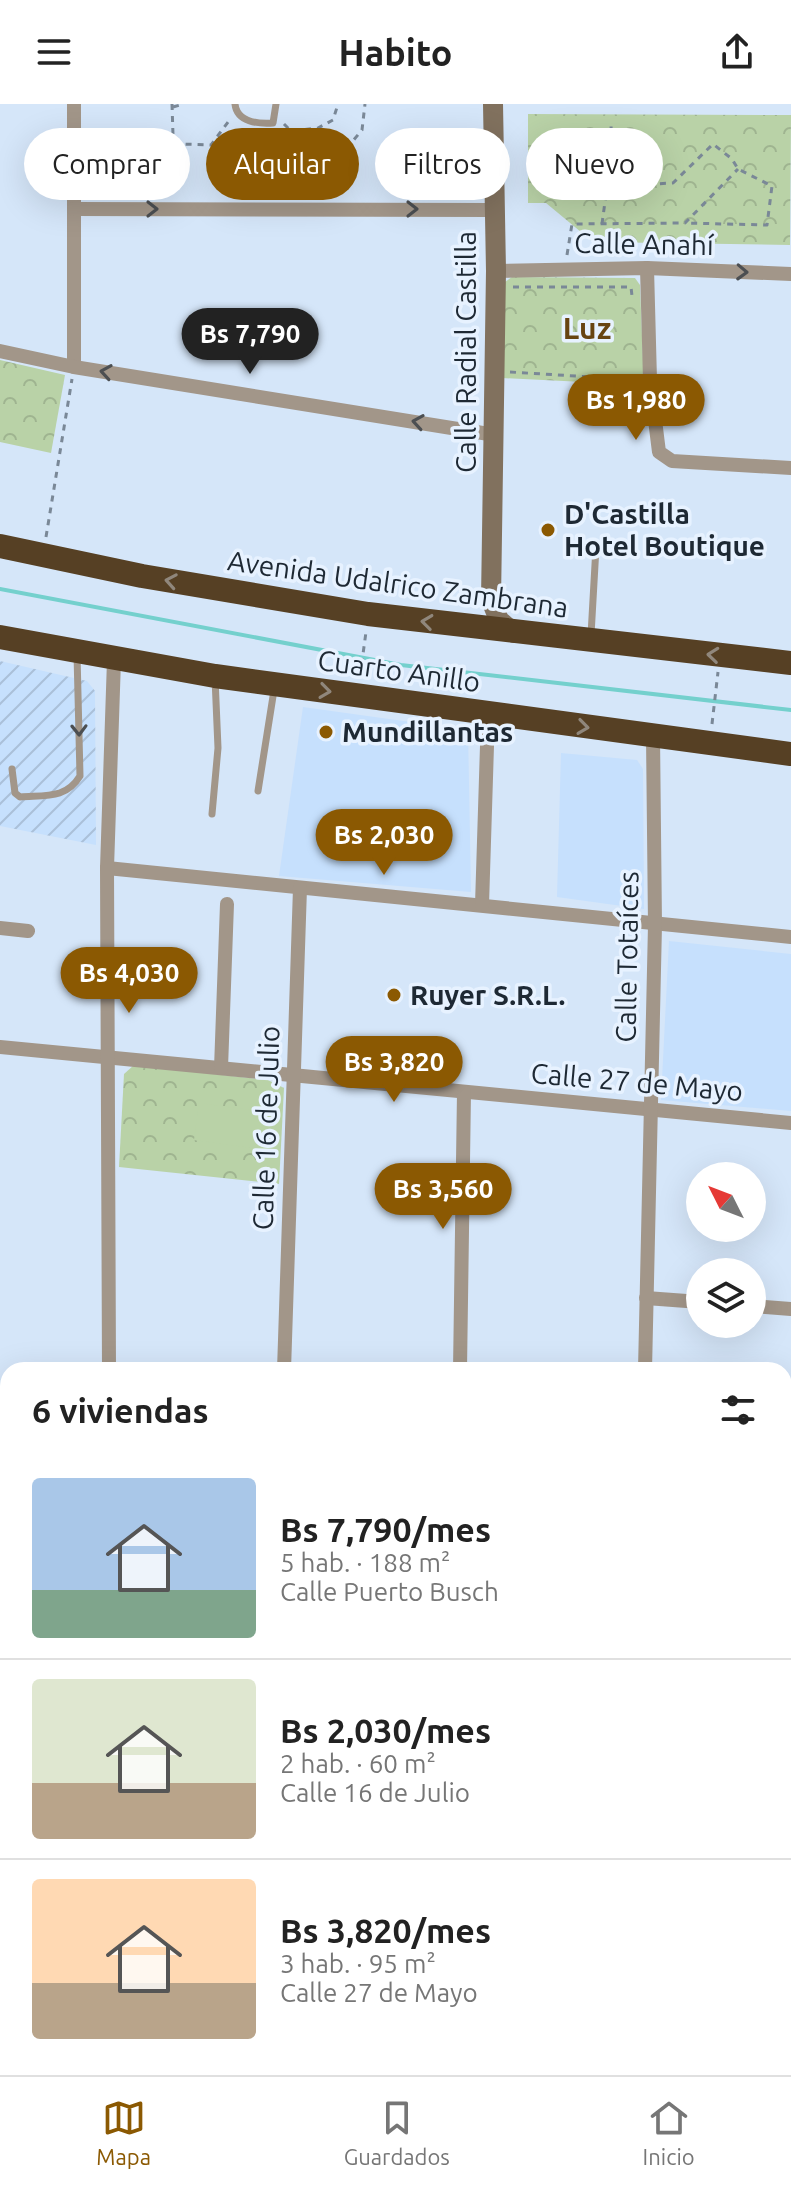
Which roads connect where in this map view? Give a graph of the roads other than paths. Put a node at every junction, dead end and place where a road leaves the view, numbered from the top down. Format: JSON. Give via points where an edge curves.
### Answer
{"nodes":[{"id":1,"x":74,"y":104,"type":"edge"},
{"id":2,"x":235,"y":104,"type":"edge"},
{"id":3,"x":276,"y":104,"type":"edge"},
{"id":4,"x":493,"y":104,"type":"edge"},
{"id":5,"x":74,"y":209,"type":"junction"},
{"id":6,"x":494,"y":210,"type":"junction"},
{"id":7,"x":647,"y":268,"type":"junction"},
{"id":8,"x":791,"y":274,"type":"edge"},
{"id":9,"x":502,"y":279,"type":"junction"},
{"id":10,"x":0,"y":351,"type":"edge"},
{"id":11,"x":74,"y":367,"type":"junction"},
{"id":12,"x":495,"y":435,"type":"junction"},
{"id":13,"x":791,"y":468,"type":"edge"},
{"id":14,"x":0,"y":546,"type":"edge"},
{"id":15,"x":596,"y":547,"type":"dead end"},
{"id":16,"x":491,"y":600,"type":"junction"},
{"id":17,"x":469,"y":627,"type":"junction"},
{"id":18,"x":514,"y":633,"type":"junction"},
{"id":19,"x":0,"y":637,"type":"edge"},
{"id":20,"x":590,"y":642,"type":"junction"},
{"id":21,"x":77,"y":652,"type":"junction"},
{"id":22,"x":114,"y":660,"type":"junction"},
{"id":23,"x":791,"y":663,"type":"edge"},
{"id":24,"x":215,"y":676,"type":"junction"},
{"id":25,"x":275,"y":684,"type":"junction"},
{"id":26,"x":488,"y":714,"type":"junction"},
{"id":27,"x":653,"y":736,"type":"junction"},
{"id":28,"x":791,"y":754,"type":"edge"},
{"id":29,"x":12,"y":769,"type":"dead end"},
{"id":30,"x":258,"y":791,"type":"dead end"},
{"id":31,"x":212,"y":814,"type":"dead end"},
{"id":32,"x":107,"y":868,"type":"junction"},
{"id":33,"x":300,"y":888,"type":"junction"},
{"id":34,"x":227,"y":904,"type":"dead end"},
{"id":35,"x":482,"y":905,"type":"junction"},
{"id":36,"x":655,"y":925,"type":"junction"},
{"id":37,"x":0,"y":928,"type":"edge"},
{"id":38,"x":28,"y":931,"type":"dead end"},
{"id":39,"x":791,"y":937,"type":"edge"},
{"id":40,"x":0,"y":1047,"type":"edge"},
{"id":41,"x":110,"y":1058,"type":"junction"},
{"id":42,"x":221,"y":1068,"type":"junction"},
{"id":43,"x":293,"y":1075,"type":"junction"},
{"id":44,"x":464,"y":1092,"type":"junction"},
{"id":45,"x":651,"y":1109,"type":"junction"},
{"id":46,"x":791,"y":1123,"type":"edge"},
{"id":47,"x":646,"y":1298,"type":"junction"},
{"id":48,"x":686,"y":1301,"type":"edge"},
{"id":49,"x":766,"y":1307,"type":"edge"},
{"id":50,"x":791,"y":1309,"type":"edge"},
{"id":51,"x":109,"y":1362,"type":"edge"},
{"id":52,"x":284,"y":1362,"type":"edge"},
{"id":53,"x":460,"y":1362,"type":"edge"},
{"id":54,"x":645,"y":1362,"type":"edge"}],
"edges":[{"from":1,"to":5,"type":"street"},
{"from":2,"to":3,"type":"lane","via":[[243,119],[268,124],[276,116]]},
{"from":4,"to":6,"type":"street","name":"Calle Radial Castilla"},
{"from":5,"to":6,"type":"street","one_way":true},
{"from":5,"to":11,"type":"street"},
{"from":6,"to":9,"type":"street","name":"Calle Radial Castilla"},
{"from":7,"to":8,"type":"street","name":"Calle Anahí","one_way":true},
{"from":7,"to":9,"type":"street","name":"Calle Anahí","via":[[565,269]]},
{"from":7,"to":13,"type":"street","via":[[656,447],[672,461]]},
{"from":9,"to":12,"type":"street","name":"Calle Radial Castilla"},
{"from":10,"to":11,"type":"street"},
{"from":12,"to":11,"type":"street","one_way":true},
{"from":12,"to":16,"type":"street","name":"Calle Radial Castilla"},
{"from":17,"to":14,"type":"highway","name":"Avenida Udalrico Zambrana","one_way":true,"via":[[368,614]]},
{"from":15,"to":20,"type":"lane"},
{"from":16,"to":17,"type":"street"},
{"from":16,"to":18,"type":"street","via":[[499,620]]},
{"from":17,"to":18,"type":"highway","name":"Avenida Udalrico Zambrana"},
{"from":18,"to":20,"type":"highway","name":"Avenida Udalrico Zambrana"},
{"from":19,"to":21,"type":"highway","name":"Cuarto Anillo"},
{"from":23,"to":20,"type":"highway","name":"Avenida Udalrico Zambrana","one_way":true},
{"from":21,"to":22,"type":"highway","name":"Cuarto Anillo"},
{"from":21,"to":29,"type":"lane","one_way":true,"via":[[80,776],[63,794],[20,797]]},
{"from":22,"to":24,"type":"highway","name":"Cuarto Anillo"},
{"from":22,"to":32,"type":"street"},
{"from":24,"to":25,"type":"highway","name":"Cuarto Anillo"},
{"from":24,"to":31,"type":"lane","via":[[218,748]]},
{"from":25,"to":26,"type":"highway","name":"Cuarto Anillo","one_way":true},
{"from":25,"to":30,"type":"lane"},
{"from":26,"to":27,"type":"highway","name":"Cuarto Anillo","one_way":true},
{"from":26,"to":35,"type":"street"},
{"from":27,"to":28,"type":"highway","name":"Cuarto Anillo"},
{"from":27,"to":36,"type":"street","name":"Calle Totaíces"},
{"from":32,"to":33,"type":"street"},
{"from":32,"to":41,"type":"street"},
{"from":33,"to":35,"type":"street"},
{"from":33,"to":43,"type":"street","name":"Calle 16 de Julio"},
{"from":34,"to":42,"type":"street"},
{"from":35,"to":36,"type":"street"},
{"from":36,"to":39,"type":"street"},
{"from":36,"to":45,"type":"street","name":"Calle Totaíces"},
{"from":37,"to":38,"type":"street"},
{"from":40,"to":41,"type":"street","name":"Calle 27 de Mayo"},
{"from":41,"to":42,"type":"street","name":"Calle 27 de Mayo"},
{"from":41,"to":51,"type":"street"},
{"from":42,"to":43,"type":"street","name":"Calle 27 de Mayo"},
{"from":43,"to":44,"type":"street","name":"Calle 27 de Mayo"},
{"from":43,"to":52,"type":"street","name":"Calle 16 de Julio"},
{"from":44,"to":45,"type":"street","name":"Calle 27 de Mayo"},
{"from":44,"to":53,"type":"street"},
{"from":45,"to":46,"type":"street","name":"Calle 27 de Mayo"},
{"from":45,"to":47,"type":"street","name":"Calle Totaíces"},
{"from":47,"to":48,"type":"street"},
{"from":47,"to":54,"type":"street","name":"Calle Totaíces"},
{"from":49,"to":50,"type":"street"}]}
